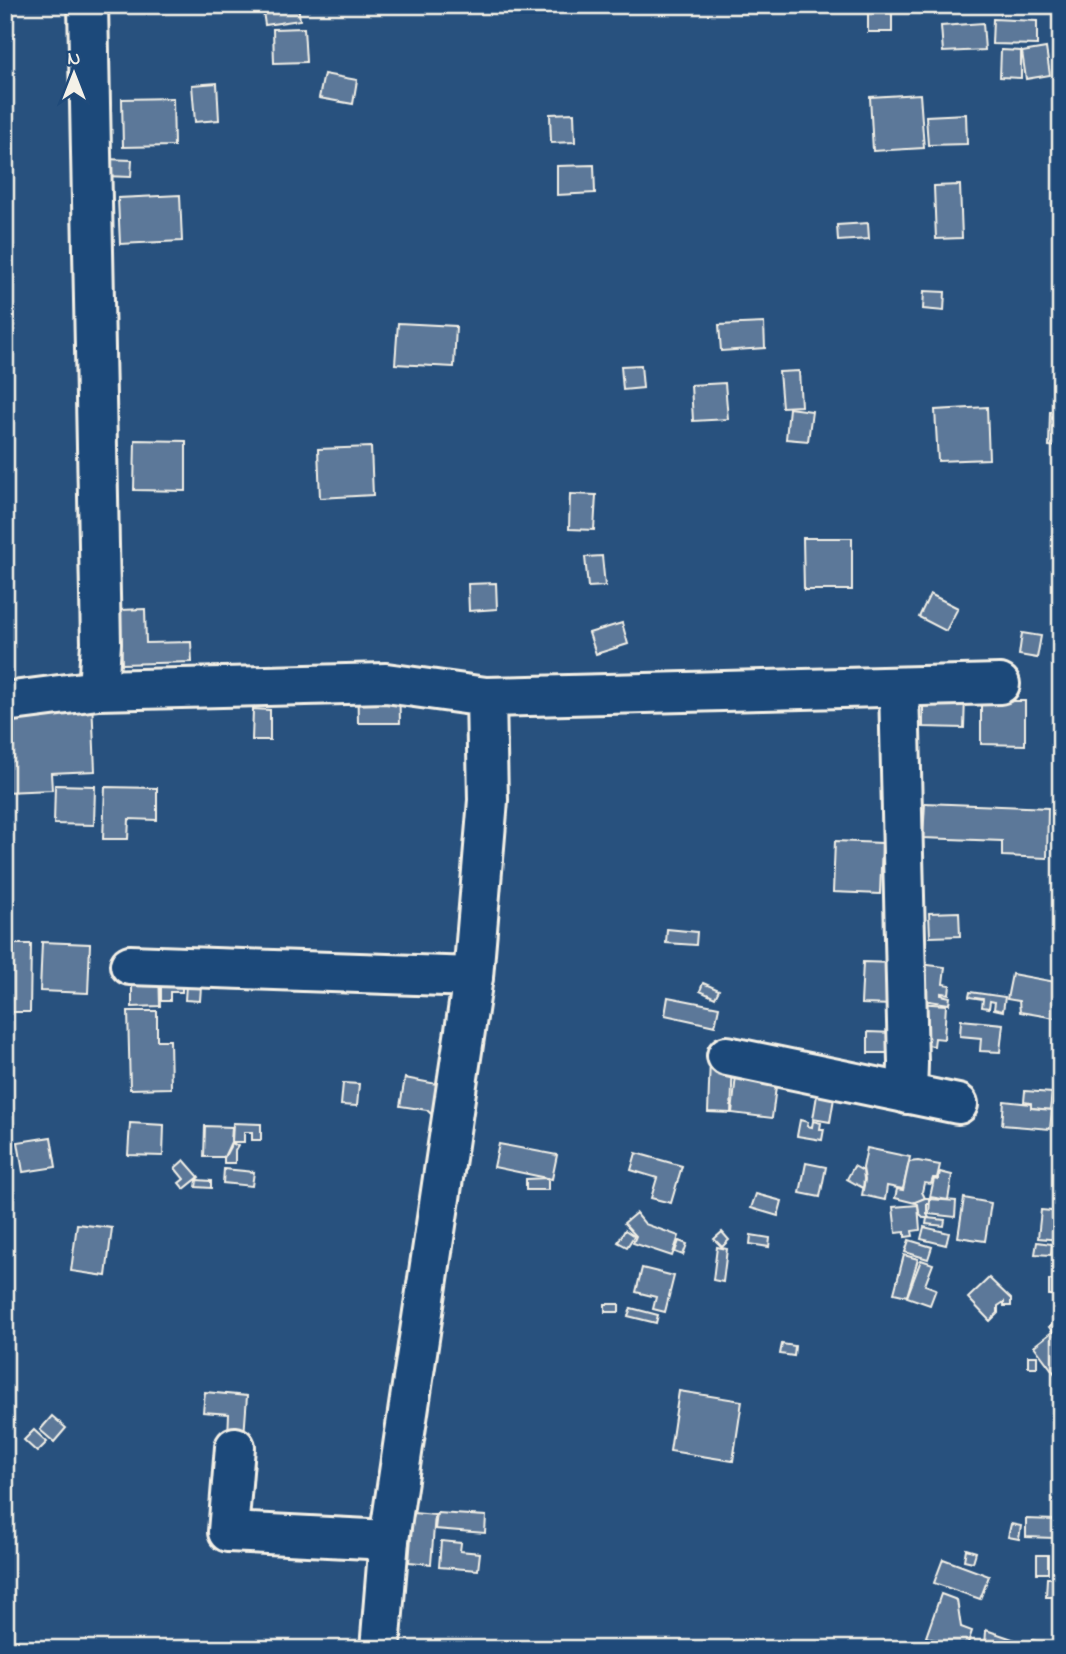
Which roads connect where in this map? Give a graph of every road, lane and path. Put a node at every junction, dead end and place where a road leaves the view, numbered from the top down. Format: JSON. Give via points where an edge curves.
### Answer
{"nodes":[{"id":1,"x":89,"y":5,"type":"edge"},
{"id":2,"x":1000,"y":684,"type":"dead end"},
{"id":3,"x":899,"y":687,"type":"junction"},
{"id":4,"x":98,"y":690,"type":"junction"},
{"id":5,"x":486,"y":697,"type":"junction"},
{"id":6,"x":5,"y":702,"type":"edge"},
{"id":7,"x":131,"y":965,"type":"dead end"},
{"id":8,"x":473,"y":977,"type":"junction"},
{"id":9,"x":727,"y":1056,"type":"dead end"},
{"id":10,"x":906,"y":1094,"type":"junction"},
{"id":11,"x":958,"y":1104,"type":"dead end"},
{"id":12,"x":235,"y":1447,"type":"dead end"},
{"id":13,"x":389,"y":1540,"type":"junction"},
{"id":14,"x":380,"y":1649,"type":"edge"}],
"edges":[{"from":1,"to":4,"type":"street","via":[[101,643]]},
{"from":2,"to":3,"type":"street"},
{"from":3,"to":5,"type":"street"},
{"from":3,"to":10,"type":"street"},
{"from":4,"to":5,"type":"street","via":[[386,683]]},
{"from":4,"to":6,"type":"street"},
{"from":5,"to":8,"type":"street","via":[[488,800]]},
{"from":7,"to":8,"type":"street"},
{"from":8,"to":13,"type":"street"},
{"from":9,"to":10,"type":"street"},
{"from":10,"to":11,"type":"street"},
{"from":12,"to":13,"type":"street","via":[[228,1532]]},
{"from":13,"to":14,"type":"street"}]}
